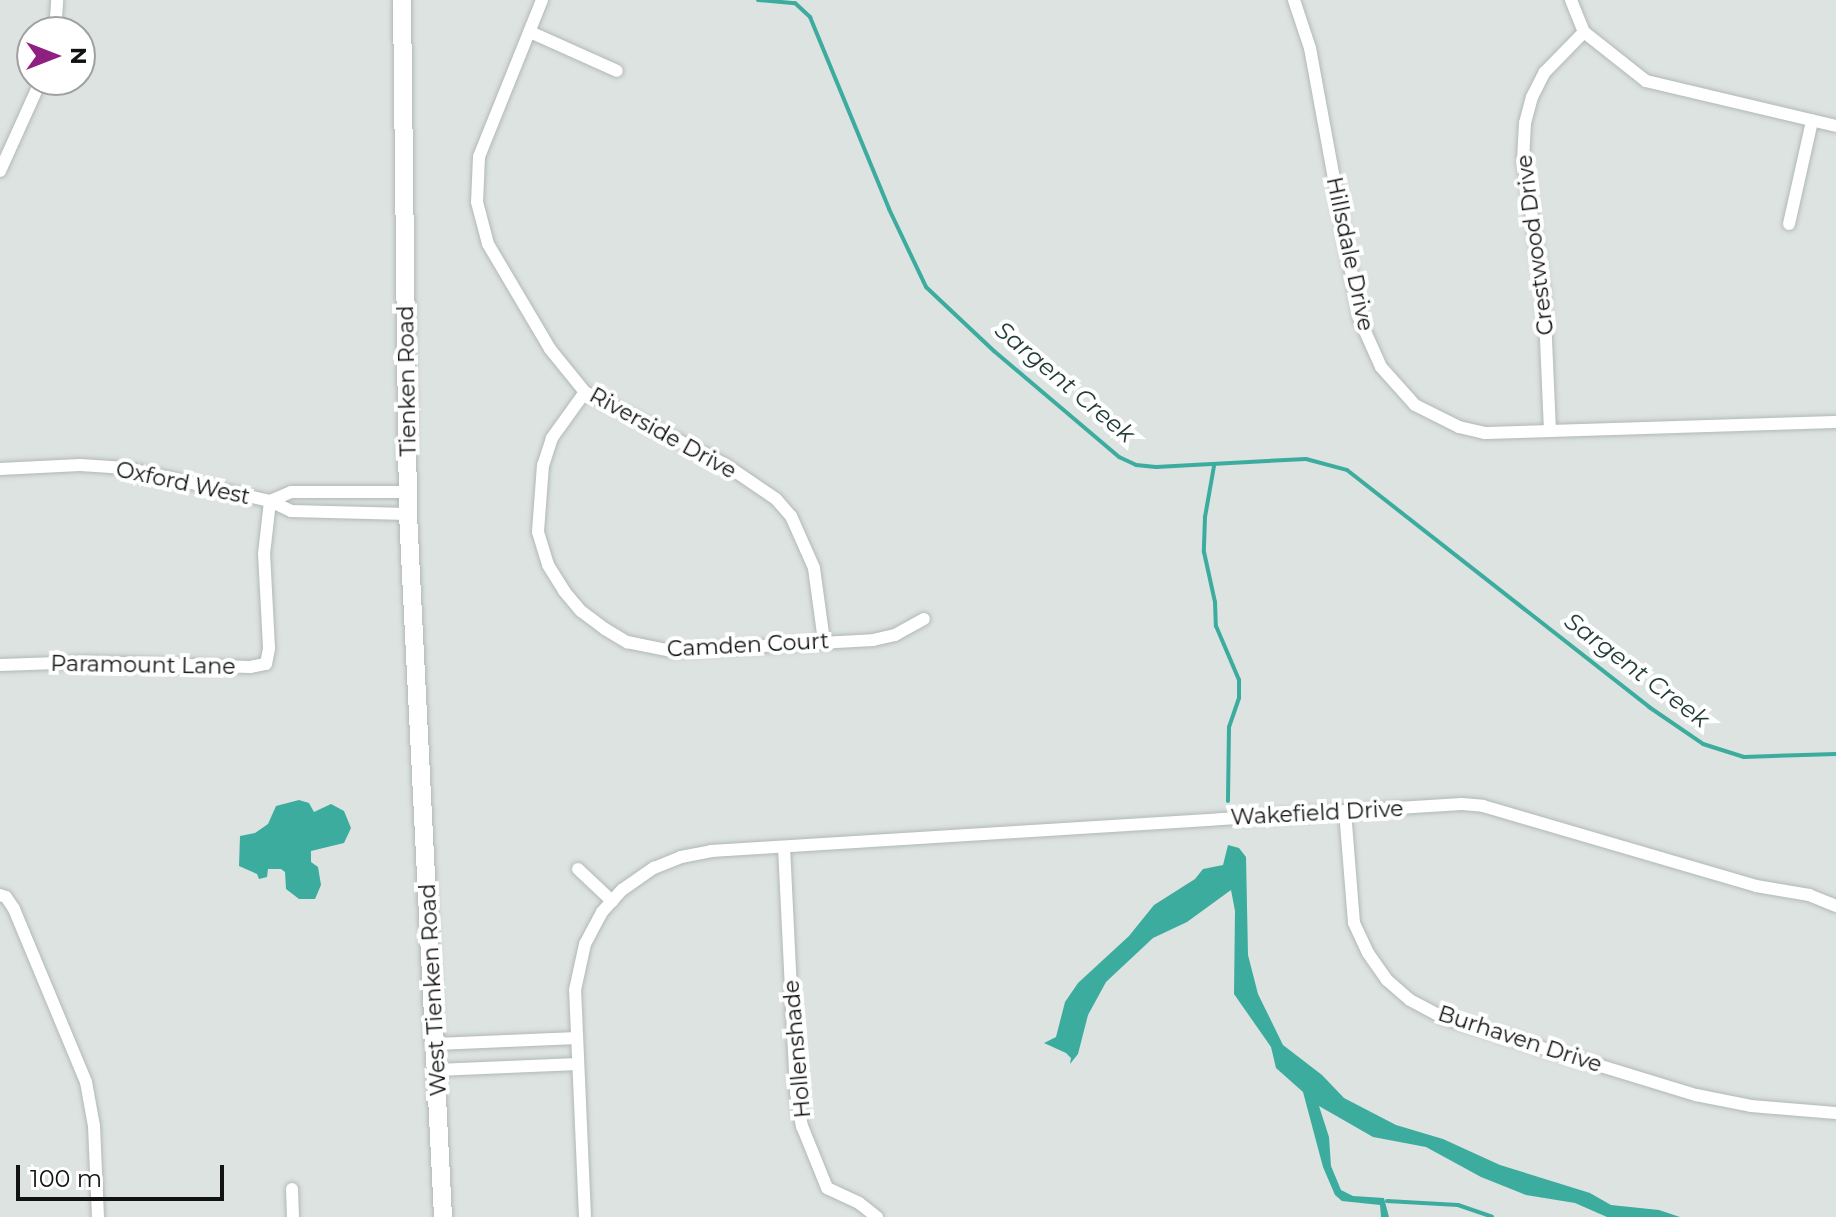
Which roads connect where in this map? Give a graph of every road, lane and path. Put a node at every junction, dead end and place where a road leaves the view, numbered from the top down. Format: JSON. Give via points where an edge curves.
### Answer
{"nodes":[{"id":1,"x":402,"y":0,"type":"edge"},
{"id":2,"x":542,"y":0,"type":"edge"},
{"id":3,"x":1294,"y":0,"type":"edge"},
{"id":4,"x":1571,"y":0,"type":"edge"},
{"id":5,"x":530,"y":32,"type":"junction"},
{"id":6,"x":1584,"y":32,"type":"junction"},
{"id":7,"x":617,"y":71,"type":"dead end"},
{"id":8,"x":34,"y":96,"type":"edge"},
{"id":9,"x":1812,"y":121,"type":"junction"},
{"id":10,"x":1836,"y":126,"type":"edge"},
{"id":11,"x":0,"y":171,"type":"edge"},
{"id":12,"x":1789,"y":224,"type":"dead end"},
{"id":13,"x":585,"y":392,"type":"junction"},
{"id":14,"x":1836,"y":422,"type":"edge"},
{"id":15,"x":1550,"y":431,"type":"junction"},
{"id":16,"x":0,"y":469,"type":"edge"},
{"id":17,"x":408,"y":492,"type":"junction"},
{"id":18,"x":270,"y":501,"type":"junction"},
{"id":19,"x":408,"y":514,"type":"junction"},
{"id":20,"x":924,"y":619,"type":"dead end"},
{"id":21,"x":824,"y":641,"type":"junction"},
{"id":22,"x":0,"y":665,"type":"edge"},
{"id":23,"x":421,"y":762,"type":"joint"},
{"id":24,"x":1345,"y":811,"type":"junction"},
{"id":25,"x":784,"y":847,"type":"junction"},
{"id":26,"x":578,"y":869,"type":"dead end"},
{"id":27,"x":3,"y":896,"type":"edge"},
{"id":28,"x":612,"y":901,"type":"junction"},
{"id":29,"x":1836,"y":906,"type":"edge"},
{"id":30,"x":577,"y":1038,"type":"junction"},
{"id":31,"x":436,"y":1044,"type":"junction"},
{"id":32,"x":578,"y":1064,"type":"junction"},
{"id":33,"x":436,"y":1070,"type":"junction"},
{"id":34,"x":1836,"y":1113,"type":"edge"},
{"id":35,"x":292,"y":1189,"type":"dead end"},
{"id":36,"x":98,"y":1217,"type":"edge"},
{"id":37,"x":293,"y":1217,"type":"edge"},
{"id":38,"x":443,"y":1217,"type":"edge"},
{"id":39,"x":585,"y":1217,"type":"edge"},
{"id":40,"x":877,"y":1217,"type":"edge"}],
"edges":[{"from":1,"to":17,"type":"street","name":"Tienken Road"},
{"from":2,"to":5,"type":"street","name":"Riverside Drive"},
{"from":3,"to":15,"type":"street","name":"Hillsdale Drive","via":[[1310,48],[1360,320],[1381,367],[1415,405],[1459,427],[1485,433]]},
{"from":4,"to":6,"type":"street"},
{"from":5,"to":7,"type":"street"},
{"from":5,"to":13,"type":"street","name":"Riverside Drive","via":[[479,157],[477,202],[488,244],[550,349]]},
{"from":6,"to":9,"type":"street","via":[[1646,81]]},
{"from":6,"to":15,"type":"street","name":"Crestwood Drive","via":[[1545,72],[1525,123],[1523,161],[1544,293]]},
{"from":8,"to":11,"type":"street"},
{"from":9,"to":10,"type":"street"},
{"from":9,"to":12,"type":"street"},
{"from":13,"to":21,"type":"street","name":"Riverside Drive","via":[[726,465],[776,499],[803,538],[814,568]]},
{"from":13,"to":21,"type":"street","name":"Camden Court","via":[[552,438],[537,517],[548,565],[581,611],[627,642],[672,651]]},
{"from":14,"to":15,"type":"street","name":"Hillsdale Drive"},
{"from":16,"to":18,"type":"street","name":"Oxford West","via":[[126,468]]},
{"from":17,"to":18,"type":"street","name":"Oxford West","via":[[291,492]]},
{"from":17,"to":19,"type":"street","name":"Tienken Road"},
{"from":18,"to":19,"type":"street","name":"Oxford West","via":[[291,511]]},
{"from":18,"to":22,"type":"street","name":"Paramount Lane","via":[[264,554],[266,664]]},
{"from":19,"to":23,"type":"street","name":"Tienken Road"},
{"from":20,"to":21,"type":"street","name":"Camden Court","via":[[873,640]]},
{"from":23,"to":31,"type":"street","name":"West Tienken Road"},
{"from":24,"to":25,"type":"street","name":"Wakefield Drive"},
{"from":24,"to":29,"type":"street","name":"Wakefield Drive","via":[[1483,806]]},
{"from":24,"to":34,"type":"street","name":"Burhaven Drive","via":[[1354,923],[1387,980],[1410,1000],[1444,1018],[1696,1095]]},
{"from":25,"to":28,"type":"street","name":"Wakefield Drive","via":[[681,857],[654,868]]},
{"from":25,"to":40,"type":"street","name":"Hollenshade","via":[[802,1126],[827,1188]]},
{"from":26,"to":28,"type":"street"},
{"from":27,"to":36,"type":"street","via":[[86,1082],[94,1126]]},
{"from":28,"to":30,"type":"street","name":"Wakefield Drive","via":[[585,944],[575,990]]},
{"from":30,"to":31,"type":"street"},
{"from":30,"to":32,"type":"street","name":"Wakefield Drive"},
{"from":31,"to":33,"type":"street","name":"West Tienken Road"},
{"from":32,"to":33,"type":"street"},
{"from":32,"to":39,"type":"street","name":"Wakefield Drive"},
{"from":33,"to":38,"type":"street","name":"West Tienken Road"},
{"from":35,"to":37,"type":"street"}]}
